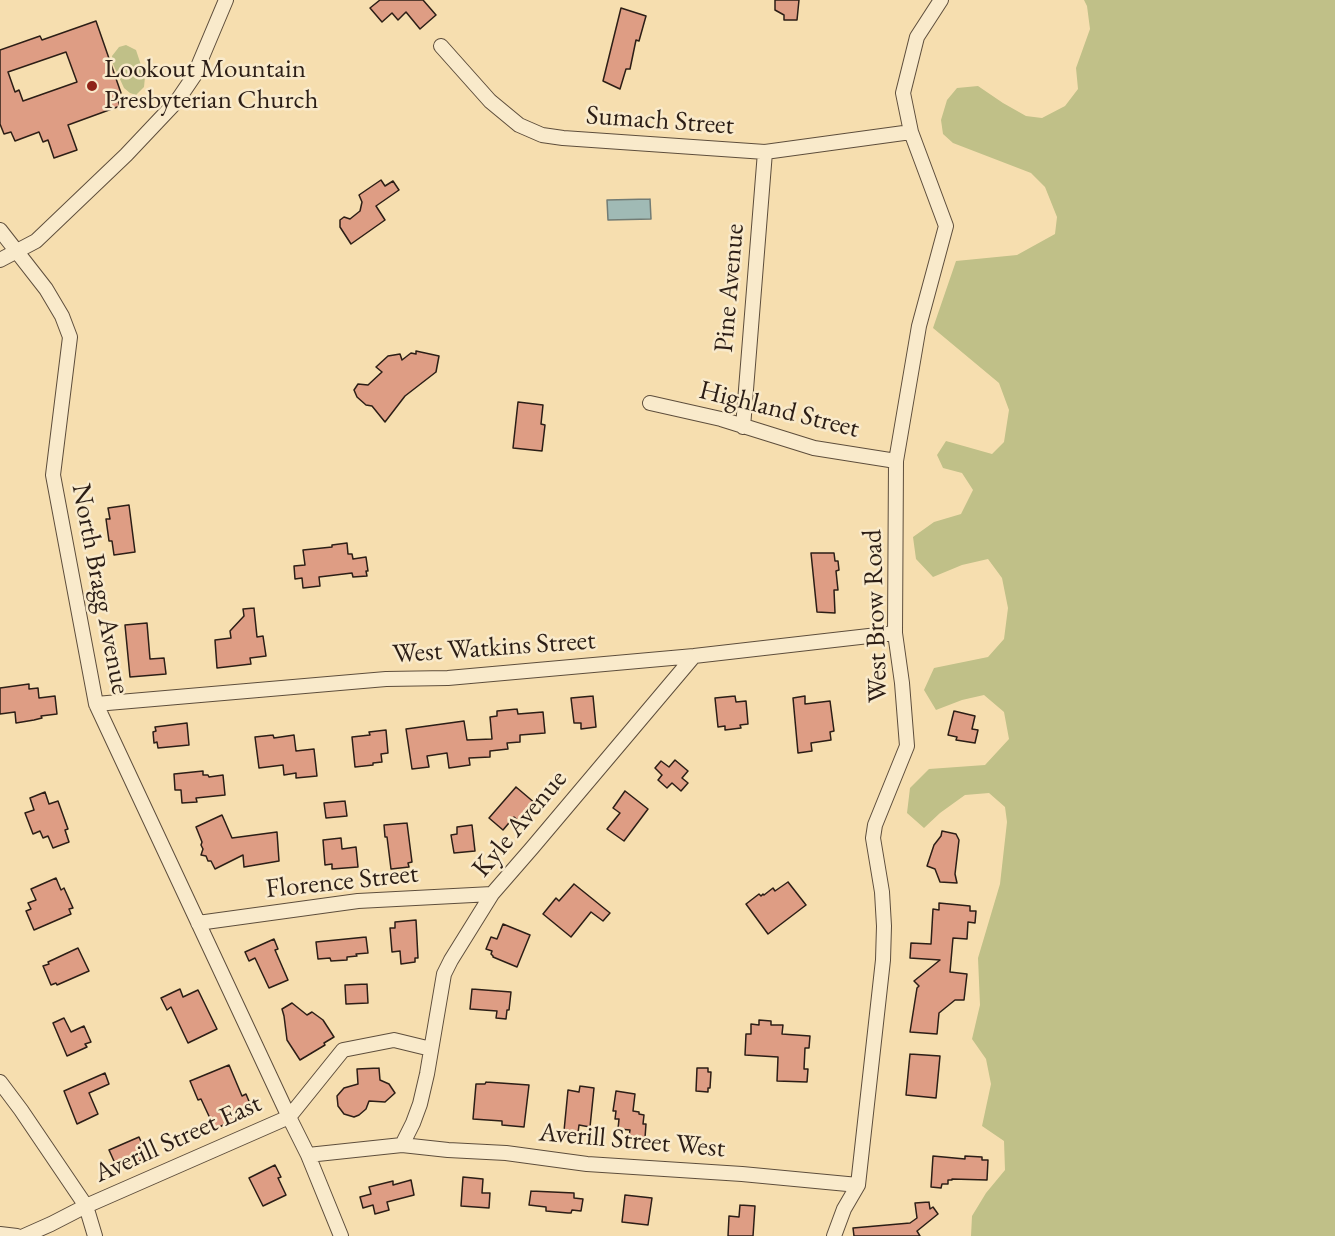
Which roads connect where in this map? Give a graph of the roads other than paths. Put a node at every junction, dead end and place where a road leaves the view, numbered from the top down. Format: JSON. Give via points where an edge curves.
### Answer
{"nodes":[{"id":1,"x":225,"y":0,"type":"edge"},
{"id":2,"x":941,"y":0,"type":"edge"},
{"id":3,"x":441,"y":46,"type":"dead end"},
{"id":4,"x":911,"y":132,"type":"junction"},
{"id":5,"x":765,"y":152,"type":"junction"},
{"id":6,"x":0,"y":230,"type":"edge"},
{"id":7,"x":16,"y":251,"type":"junction"},
{"id":8,"x":0,"y":260,"type":"edge"},
{"id":9,"x":650,"y":403,"type":"dead end"},
{"id":10,"x":743,"y":427,"type":"junction"},
{"id":11,"x":897,"y":461,"type":"junction"},
{"id":12,"x":895,"y":633,"type":"junction"},
{"id":13,"x":694,"y":656,"type":"junction"},
{"id":14,"x":96,"y":704,"type":"junction"},
{"id":15,"x":492,"y":894,"type":"junction"},
{"id":16,"x":198,"y":923,"type":"junction"},
{"id":17,"x":431,"y":1049,"type":"junction"},
{"id":18,"x":0,"y":1082,"type":"edge"},
{"id":19,"x":289,"y":1117,"type":"junction"},
{"id":20,"x":402,"y":1144,"type":"junction"},
{"id":21,"x":308,"y":1155,"type":"junction"},
{"id":22,"x":858,"y":1185,"type":"junction"},
{"id":23,"x":86,"y":1206,"type":"junction"},
{"id":24,"x":0,"y":1234,"type":"edge"},
{"id":25,"x":16,"y":1236,"type":"edge"},
{"id":26,"x":24,"y":1236,"type":"edge"},
{"id":27,"x":95,"y":1236,"type":"edge"},
{"id":28,"x":341,"y":1236,"type":"edge"},
{"id":29,"x":834,"y":1236,"type":"edge"}],
"edges":[{"from":1,"to":7,"type":"street","via":[[194,76],[177,101],[36,241]]},
{"from":2,"to":4,"type":"street","name":"West Brow Road","via":[[917,36],[903,93]]},
{"from":3,"to":5,"type":"street","name":"Sumach Street","via":[[490,101],[519,125],[542,135]]},
{"from":4,"to":5,"type":"street","name":"Sumach Street"},
{"from":4,"to":11,"type":"street","name":"West Brow Road","via":[[946,226],[919,326]]},
{"from":5,"to":10,"type":"street","name":"Pine Avenue"},
{"from":6,"to":7,"type":"street","name":"North Bragg Avenue"},
{"from":7,"to":8,"type":"street"},
{"from":7,"to":14,"type":"street","name":"North Bragg Avenue","via":[[56,304],[70,337],[53,475]]},
{"from":9,"to":10,"type":"street","name":"Highland Street"},
{"from":10,"to":11,"type":"street","name":"Highland Street","via":[[814,448]]},
{"from":11,"to":12,"type":"street","name":"West Brow Road"},
{"from":12,"to":13,"type":"street","name":"West Watkins Street"},
{"from":12,"to":22,"type":"street","name":"West Brow Road","via":[[907,746],[873,838],[882,892],[883,960]]},
{"from":13,"to":14,"type":"street","name":"West Watkins Street"},
{"from":13,"to":15,"type":"street","name":"Kyle Avenue"},
{"from":14,"to":16,"type":"street","name":"North Bragg Avenue"},
{"from":15,"to":16,"type":"street","name":"Florence Street","via":[[358,902]]},
{"from":15,"to":17,"type":"street","name":"Kyle Avenue","via":[[444,974]]},
{"from":16,"to":19,"type":"street","name":"North Bragg Avenue"},
{"from":17,"to":19,"type":"street","via":[[394,1040],[343,1050]]},
{"from":17,"to":20,"type":"street","name":"Kyle Avenue","via":[[420,1104]]},
{"from":18,"to":23,"type":"street"},
{"from":19,"to":21,"type":"street","name":"North Bragg Avenue"},
{"from":19,"to":23,"type":"street","name":"Averill Street East"},
{"from":20,"to":21,"type":"street","name":"Averill Street West"},
{"from":20,"to":22,"type":"street","name":"Averill Street West","via":[[586,1164]]},
{"from":21,"to":28,"type":"street"},
{"from":22,"to":29,"type":"street","name":"West Brow Road"},
{"from":23,"to":26,"type":"street","name":"Averill Street East"},
{"from":23,"to":27,"type":"street"},
{"from":24,"to":25,"type":"street"}]}
